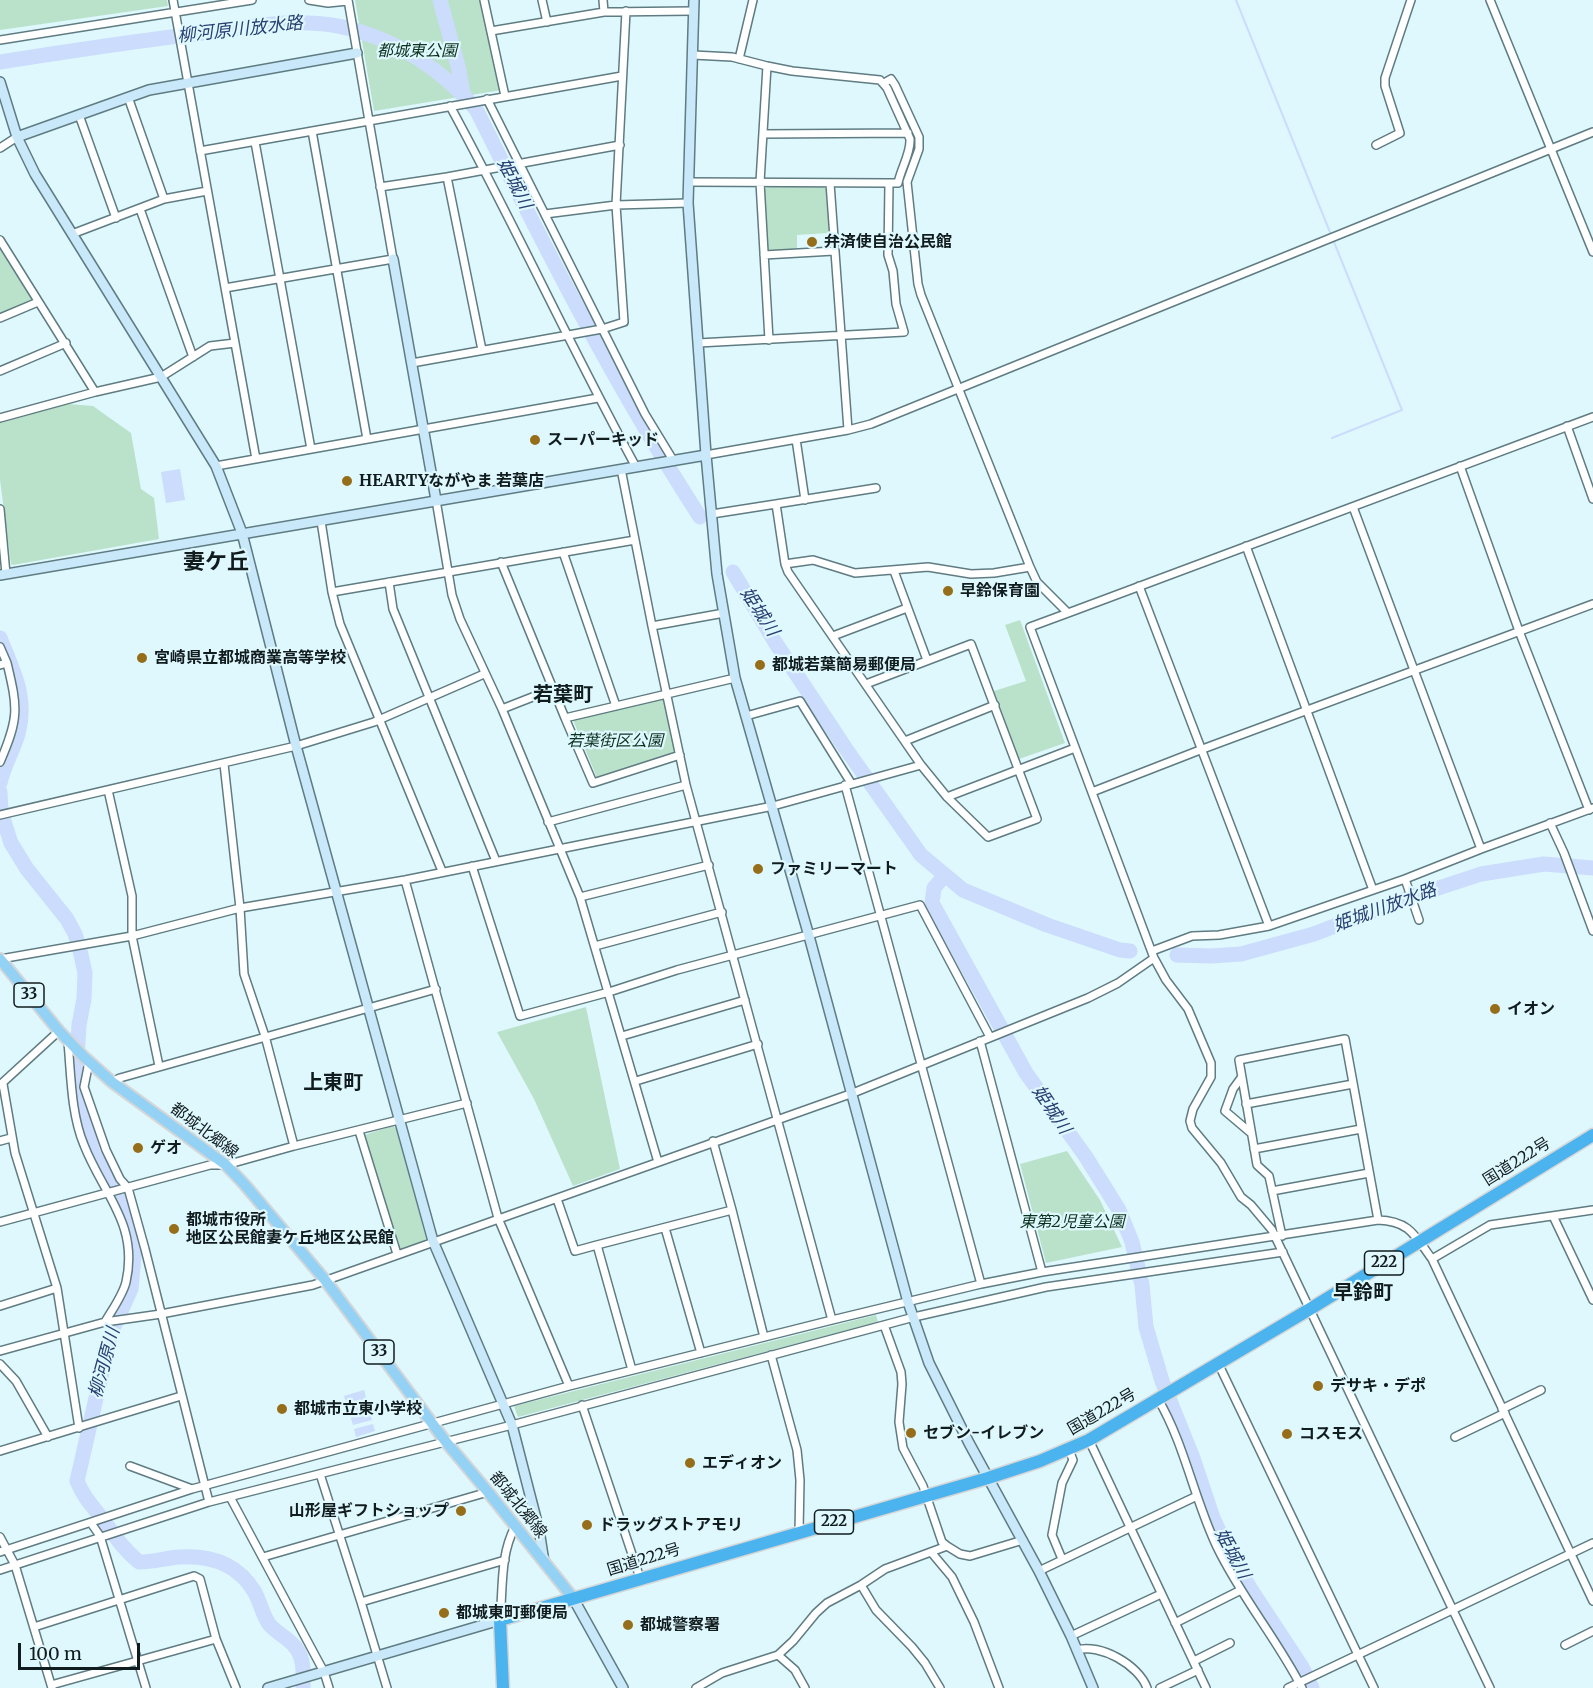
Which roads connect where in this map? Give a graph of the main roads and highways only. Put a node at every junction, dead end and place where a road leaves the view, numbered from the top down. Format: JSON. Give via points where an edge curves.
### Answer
{"nodes":[{"id":1,"x":0,"y":959,"type":"edge"},
{"id":2,"x":1593,"y":1135,"type":"edge"},
{"id":3,"x":573,"y":1598,"type":"junction"},
{"id":4,"x":503,"y":1688,"type":"edge"}],
"edges":[{"from":1,"to":3,"type":"main road","name":"都城北郷線","number":"33","via":[[70,1043],[112,1082],[226,1165],[279,1224],[446,1442]]},
{"from":2,"to":3,"type":"highway","name":"国道222号","number":"222","via":[[1310,1309],[1069,1450],[988,1478]]},
{"from":3,"to":4,"type":"highway","name":"国道222号","number":"222","via":[[500,1620]]}]}
